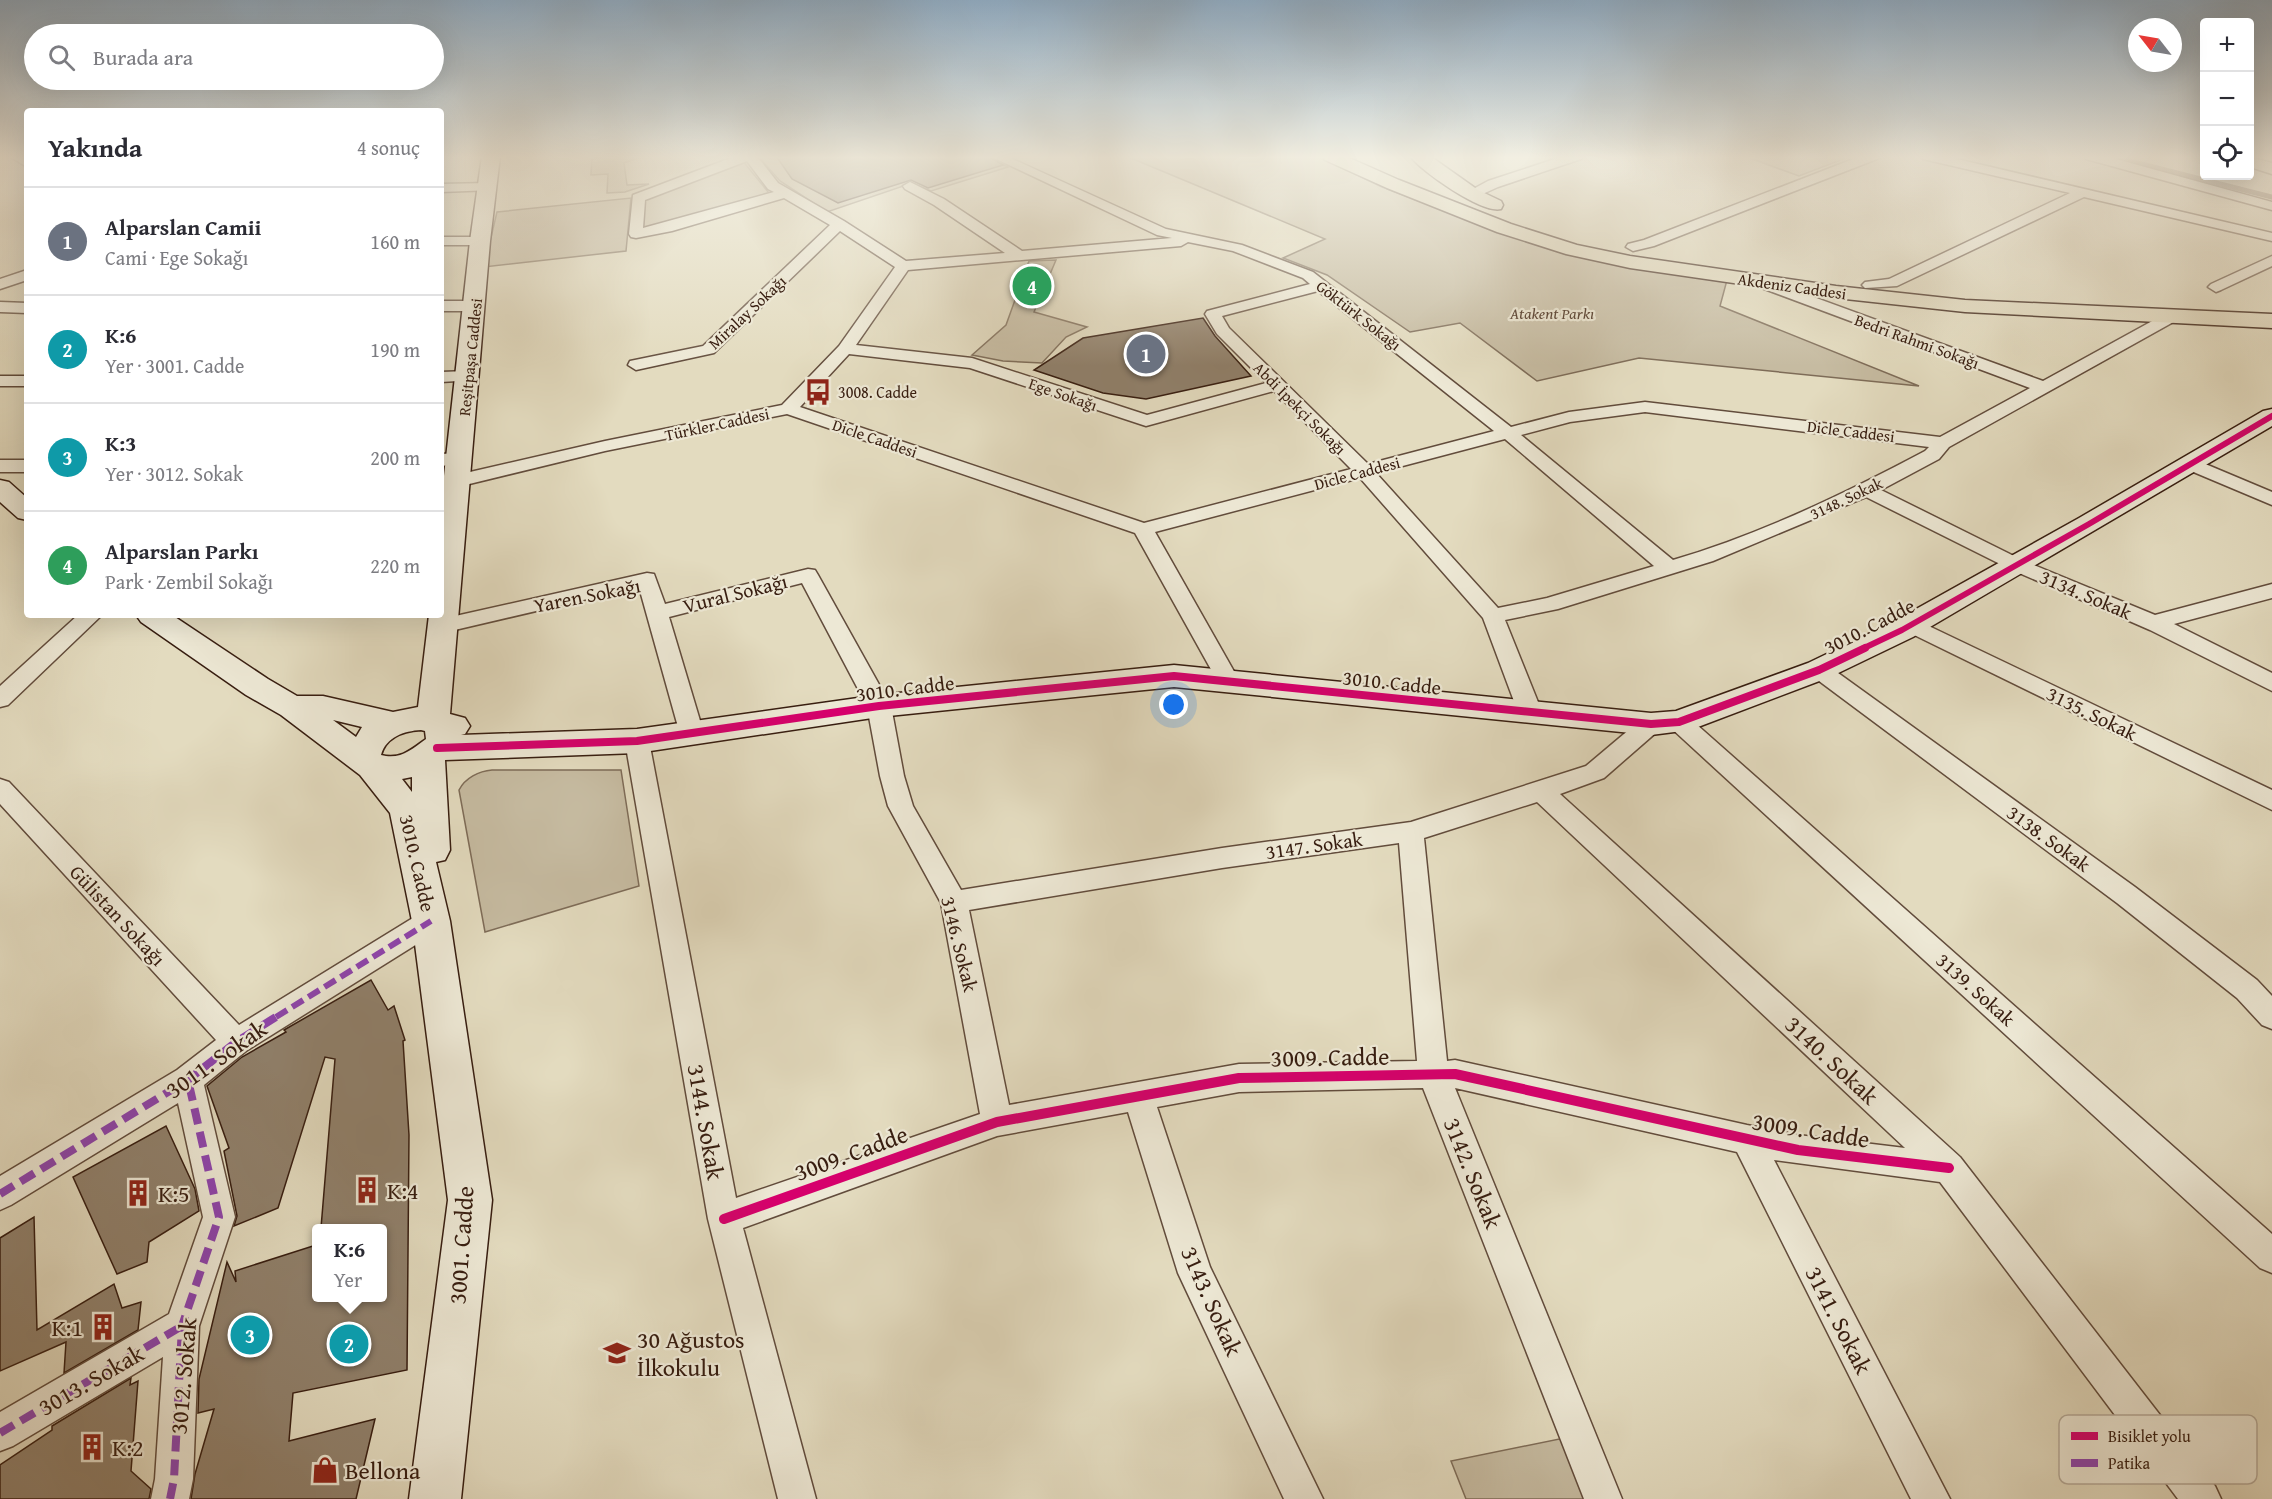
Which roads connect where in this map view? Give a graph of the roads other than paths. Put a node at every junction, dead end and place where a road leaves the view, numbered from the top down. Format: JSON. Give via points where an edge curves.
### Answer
{"nodes":[{"id":1,"x":482,"y":226,"type":"edge"},
{"id":2,"x":636,"y":226,"type":"edge"},
{"id":3,"x":674,"y":226,"type":"edge"},
{"id":4,"x":837,"y":226,"type":"edge"},
{"id":5,"x":842,"y":226,"type":"edge"},
{"id":6,"x":975,"y":226,"type":"edge"},
{"id":7,"x":1149,"y":226,"type":"edge"},
{"id":8,"x":1500,"y":226,"type":"edge"},
{"id":9,"x":1553,"y":226,"type":"edge"},
{"id":10,"x":1693,"y":226,"type":"edge"},
{"id":11,"x":2012,"y":226,"type":"edge"},
{"id":12,"x":2226,"y":226,"type":"edge"},
{"id":13,"x":2272,"y":237,"type":"edge"},
{"id":14,"x":1200,"y":240,"type":"junction"},
{"id":15,"x":480,"y":241,"type":"junction"},
{"id":16,"x":444,"y":242,"type":"edge"},
{"id":17,"x":1633,"y":247,"type":"junction"},
{"id":18,"x":1022,"y":257,"type":"junction"},
{"id":19,"x":2272,"y":260,"type":"edge"},
{"id":20,"x":903,"y":266,"type":"junction"},
{"id":21,"x":24,"y":276,"type":"edge"},
{"id":22,"x":3,"y":280,"type":"edge"},
{"id":23,"x":1756,"y":281,"type":"junction"},
{"id":24,"x":1322,"y":285,"type":"junction"},
{"id":25,"x":1870,"y":285,"type":"junction"},
{"id":26,"x":2216,"y":287,"type":"dead end"},
{"id":27,"x":444,"y":306,"type":"edge"},
{"id":28,"x":475,"y":306,"type":"junction"},
{"id":29,"x":0,"y":307,"type":"edge"},
{"id":30,"x":24,"y":308,"type":"edge"},
{"id":31,"x":2272,"y":308,"type":"edge"},
{"id":32,"x":2171,"y":317,"type":"junction"},
{"id":33,"x":2272,"y":321,"type":"edge"},
{"id":34,"x":845,"y":349,"type":"junction"},
{"id":35,"x":636,"y":365,"type":"dead end"},
{"id":36,"x":468,"y":376,"type":"junction"},
{"id":37,"x":444,"y":377,"type":"edge"},
{"id":38,"x":0,"y":381,"type":"edge"},
{"id":39,"x":24,"y":381,"type":"edge"},
{"id":40,"x":1277,"y":385,"type":"junction"},
{"id":41,"x":2044,"y":387,"type":"junction"},
{"id":42,"x":788,"y":409,"type":"junction"},
{"id":43,"x":2272,"y":416,"type":"edge"},
{"id":44,"x":1508,"y":434,"type":"junction"},
{"id":45,"x":1943,"y":443,"type":"junction"},
{"id":46,"x":2191,"y":464,"type":"junction"},
{"id":47,"x":0,"y":466,"type":"edge"},
{"id":48,"x":24,"y":466,"type":"edge"},
{"id":49,"x":452,"y":467,"type":"edge"},
{"id":50,"x":1364,"y":471,"type":"junction"},
{"id":51,"x":0,"y":488,"type":"edge"},
{"id":52,"x":1866,"y":490,"type":"junction"},
{"id":53,"x":2272,"y":499,"type":"edge"},
{"id":54,"x":24,"y":509,"type":"edge"},
{"id":55,"x":1143,"y":529,"type":"junction"},
{"id":56,"x":445,"y":561,"type":"edge"},
{"id":57,"x":2017,"y":565,"type":"junction"},
{"id":58,"x":1669,"y":568,"type":"junction"},
{"id":59,"x":444,"y":583,"type":"edge"},
{"id":60,"x":2272,"y":591,"type":"edge"},
{"id":61,"x":657,"y":613,"type":"junction"},
{"id":62,"x":1493,"y":616,"type":"junction"},
{"id":63,"x":88,"y":618,"type":"edge"},
{"id":64,"x":155,"y":618,"type":"edge"},
{"id":65,"x":442,"y":618,"type":"edge"},
{"id":66,"x":2152,"y":623,"type":"junction"},
{"id":67,"x":1912,"y":625,"type":"junction"},
{"id":68,"x":442,"y":626,"type":"junction"},
{"id":69,"x":1819,"y":670,"type":"junction"},
{"id":70,"x":1229,"y":682,"type":"junction"},
{"id":71,"x":2272,"y":683,"type":"edge"},
{"id":72,"x":0,"y":699,"type":"edge"},
{"id":73,"x":879,"y":706,"type":"junction"},
{"id":74,"x":292,"y":707,"type":"junction"},
{"id":75,"x":1530,"y":712,"type":"junction"},
{"id":76,"x":1665,"y":723,"type":"junction"},
{"id":77,"x":422,"y":732,"type":"junction"},
{"id":78,"x":692,"y":734,"type":"junction"},
{"id":79,"x":637,"y":741,"type":"junction"},
{"id":80,"x":369,"y":764,"type":"junction"},
{"id":81,"x":0,"y":788,"type":"edge"},
{"id":82,"x":1541,"y":791,"type":"junction"},
{"id":83,"x":2272,"y":801,"type":"edge"},
{"id":84,"x":1411,"y":831,"type":"junction"},
{"id":85,"x":954,"y":902,"type":"junction"},
{"id":86,"x":431,"y":921,"type":"junction"},
{"id":87,"x":2272,"y":1016,"type":"edge"},
{"id":88,"x":236,"y":1042,"type":"junction"},
{"id":89,"x":1433,"y":1074,"type":"junction"},
{"id":90,"x":188,"y":1080,"type":"junction"},
{"id":91,"x":1138,"y":1096,"type":"junction"},
{"id":92,"x":997,"y":1122,"type":"junction"},
{"id":93,"x":1747,"y":1140,"type":"junction"},
{"id":94,"x":1949,"y":1168,"type":"junction"},
{"id":95,"x":0,"y":1194,"type":"edge"},
{"id":96,"x":724,"y":1219,"type":"junction"},
{"id":97,"x":2272,"y":1256,"type":"edge"},
{"id":98,"x":182,"y":1326,"type":"junction"},
{"id":99,"x":2138,"y":1415,"type":"edge"},
{"id":100,"x":0,"y":1433,"type":"edge"},
{"id":101,"x":2191,"y":1484,"type":"edge"},
{"id":102,"x":170,"y":1499,"type":"edge"},
{"id":103,"x":435,"y":1499,"type":"edge"},
{"id":104,"x":797,"y":1499,"type":"edge"},
{"id":105,"x":1304,"y":1499,"type":"edge"},
{"id":106,"x":1603,"y":1499,"type":"edge"},
{"id":107,"x":1931,"y":1499,"type":"edge"},
{"id":108,"x":2202,"y":1499,"type":"edge"}],
"edges":[{"from":1,"to":15,"type":"street","name":"Reşitpaşa Caddesi"},
{"from":2,"to":3,"type":"street","via":[[636,234]]},
{"from":4,"to":35,"type":"street","name":"Miralay Sokağı","via":[[708,350]]},
{"from":5,"to":20,"type":"street"},
{"from":6,"to":18,"type":"street"},
{"from":7,"to":14,"type":"street","name":"Göktürk Sokağı"},
{"from":8,"to":23,"type":"main road","name":"Akdeniz Caddesi","via":[[1573,250]]},
{"from":9,"to":17,"type":"main road","name":"Akdeniz Caddesi"},
{"from":10,"to":17,"type":"street"},
{"from":11,"to":25,"type":"street","via":[[1892,283]]},
{"from":12,"to":13,"type":"street"},
{"from":14,"to":18,"type":"street"},
{"from":14,"to":24,"type":"street","name":"Göktürk Sokağı","via":[[1271,259]]},
{"from":15,"to":16,"type":"street"},
{"from":15,"to":28,"type":"street","name":"Reşitpaşa Caddesi"},
{"from":17,"to":25,"type":"main road","name":"Akdeniz Caddesi"},
{"from":18,"to":20,"type":"street"},
{"from":19,"to":26,"type":"street"},
{"from":20,"to":34,"type":"street","name":"Türkler Caddesi"},
{"from":21,"to":22,"type":"street"},
{"from":23,"to":32,"type":"main road","name":"Akdeniz Caddesi","via":[[1965,306]]},
{"from":23,"to":41,"type":"street","name":"Bedri Rahmi Sokağı"},
{"from":24,"to":40,"type":"street","name":"Abdi İpekçi Sokağı","via":[[1213,314],[1223,332]]},
{"from":24,"to":44,"type":"street","name":"Göktürk Sokağı"},
{"from":25,"to":31,"type":"main road","name":"Akdeniz Caddesi","via":[[2037,298]]},
{"from":27,"to":28,"type":"street"},
{"from":28,"to":36,"type":"street","name":"Reşitpaşa Caddesi"},
{"from":29,"to":30,"type":"street"},
{"from":32,"to":33,"type":"main road","name":"Akdeniz Caddesi"},
{"from":32,"to":41,"type":"street","name":"3148. Sokak"},
{"from":34,"to":40,"type":"street","name":"Ege Sokağı","via":[[972,363],[1146,421]]},
{"from":34,"to":42,"type":"street","name":"Türkler Caddesi"},
{"from":36,"to":37,"type":"street"},
{"from":36,"to":49,"type":"street","name":"Reşitpaşa Caddesi"},
{"from":38,"to":39,"type":"street"},
{"from":40,"to":50,"type":"street","name":"Abdi İpekçi Sokağı"},
{"from":41,"to":45,"type":"street","name":"3148. Sokak"},
{"from":42,"to":49,"type":"street","name":"Türkler Caddesi","via":[[615,444]]},
{"from":42,"to":55,"type":"street","name":"Dicle Caddesi"},
{"from":43,"to":46,"type":"street","name":"3010. Cadde"},
{"from":44,"to":45,"type":"street","name":"Dicle Caddesi","via":[[1569,417],[1645,407]]},
{"from":44,"to":50,"type":"street","name":"Dicle Caddesi"},
{"from":44,"to":58,"type":"street","name":"Göktürk Sokağı"},
{"from":45,"to":52,"type":"street","name":"3148. Sokak","via":[[1932,455]]},
{"from":46,"to":53,"type":"street"},
{"from":46,"to":57,"type":"street","name":"3010. Cadde"},
{"from":47,"to":48,"type":"street"},
{"from":49,"to":56,"type":"street","name":"Reşitpaşa Caddesi"},
{"from":50,"to":55,"type":"street","name":"Dicle Caddesi"},
{"from":50,"to":62,"type":"street","name":"Abdi İpekçi Sokağı"},
{"from":51,"to":54,"type":"street"},
{"from":52,"to":57,"type":"street","name":"3134. Sokak"},
{"from":52,"to":58,"type":"street","name":"3148. Sokak"},
{"from":55,"to":70,"type":"street"},
{"from":56,"to":59,"type":"street","name":"Reşitpaşa Caddesi"},
{"from":57,"to":66,"type":"street","name":"3134. Sokak"},
{"from":57,"to":67,"type":"street","name":"3010. Cadde"},
{"from":58,"to":62,"type":"street","name":"3148. Sokak","via":[[1550,604]]},
{"from":60,"to":66,"type":"street"},
{"from":61,"to":68,"type":"street","name":"Yaren Sokağı","via":[[647,579]]},
{"from":61,"to":73,"type":"street","name":"Vural Sokağı","via":[[808,575]]},
{"from":61,"to":78,"type":"street","name":"Yaren Sokağı"},
{"from":62,"to":75,"type":"street","name":"Abdi İpekçi Sokağı"},
{"from":63,"to":72,"type":"street"},
{"from":64,"to":74,"type":"street"},
{"from":65,"to":68,"type":"street","name":"Reşitpaşa Caddesi"},
{"from":66,"to":71,"type":"street","name":"3134. Sokak"},
{"from":67,"to":69,"type":"street","name":"3010. Cadde"},
{"from":67,"to":83,"type":"street","name":"3135. Sokak"},
{"from":68,"to":77,"type":"street","name":"Reşitpaşa Caddesi","via":[[438,665]]},
{"from":69,"to":76,"type":"street","name":"3010. Cadde"},
{"from":69,"to":87,"type":"street","name":"3138. Sokak","via":[[2127,895],[2247,989]]},
{"from":70,"to":73,"type":"street","name":"3010. Cadde","via":[[1174,676]]},
{"from":70,"to":75,"type":"street","name":"3010. Cadde"},
{"from":73,"to":78,"type":"street","name":"3010. Cadde"},
{"from":73,"to":85,"type":"street","name":"3146. Sokak","via":[[901,806]]},
{"from":74,"to":77,"type":"street","via":[[323,707]]},
{"from":74,"to":80,"type":"street"},
{"from":75,"to":76,"type":"street","name":"3010. Cadde"},
{"from":76,"to":82,"type":"street","name":"3147. Sokak","via":[[1595,772]]},
{"from":76,"to":97,"type":"street","name":"3139. Sokak"},
{"from":77,"to":79,"type":"street","name":"3010. Cadde","via":[[583,742]]},
{"from":77,"to":80,"type":"street","name":"3010. Cadde","via":[[405,768],[381,769]]},
{"from":77,"to":80,"type":"street","via":[[372,737],[364,754]]},
{"from":77,"to":86,"type":"street","name":"3010. Cadde","via":[[435,888]]},
{"from":78,"to":79,"type":"street","name":"3010. Cadde"},
{"from":79,"to":96,"type":"street","name":"3144. Sokak"},
{"from":80,"to":86,"type":"street","name":"3010. Cadde","via":[[407,809]]},
{"from":81,"to":88,"type":"street","name":"Gülistan Sokağı"},
{"from":82,"to":84,"type":"street","name":"3147. Sokak"},
{"from":82,"to":94,"type":"street","name":"3140. Sokak"},
{"from":84,"to":85,"type":"street","name":"3147. Sokak"},
{"from":84,"to":89,"type":"street","name":"3142. Sokak"},
{"from":85,"to":92,"type":"street","name":"3146. Sokak"},
{"from":86,"to":88,"type":"street","name":"3011. Sokak"},
{"from":86,"to":103,"type":"street","name":"3001. Cadde","via":[[470,1200]]},
{"from":88,"to":90,"type":"street","name":"3011. Sokak"},
{"from":89,"to":91,"type":"street","name":"3009. Cadde","via":[[1239,1078]]},
{"from":89,"to":93,"type":"street","name":"3009. Cadde","via":[[1455,1074]]},
{"from":89,"to":106,"type":"street","name":"3142. Sokak"},
{"from":90,"to":95,"type":"street","name":"3011. Sokak"},
{"from":90,"to":98,"type":"street","name":"3012. Sokak","via":[[219,1217]]},
{"from":91,"to":92,"type":"street","name":"3009. Cadde"},
{"from":91,"to":105,"type":"street","name":"3143. Sokak","via":[[1195,1273]]},
{"from":92,"to":96,"type":"street","name":"3009. Cadde"},
{"from":93,"to":94,"type":"street","name":"3009. Cadde"},
{"from":93,"to":107,"type":"street","name":"3141. Sokak"},
{"from":94,"to":99,"type":"street","name":"3140. Sokak"},
{"from":96,"to":104,"type":"street","name":"3144. Sokak"},
{"from":98,"to":100,"type":"street","name":"3013. Sokak"},
{"from":98,"to":102,"type":"street","name":"3012. Sokak"},
{"from":101,"to":108,"type":"street","name":"3140. Sokak"}]}
